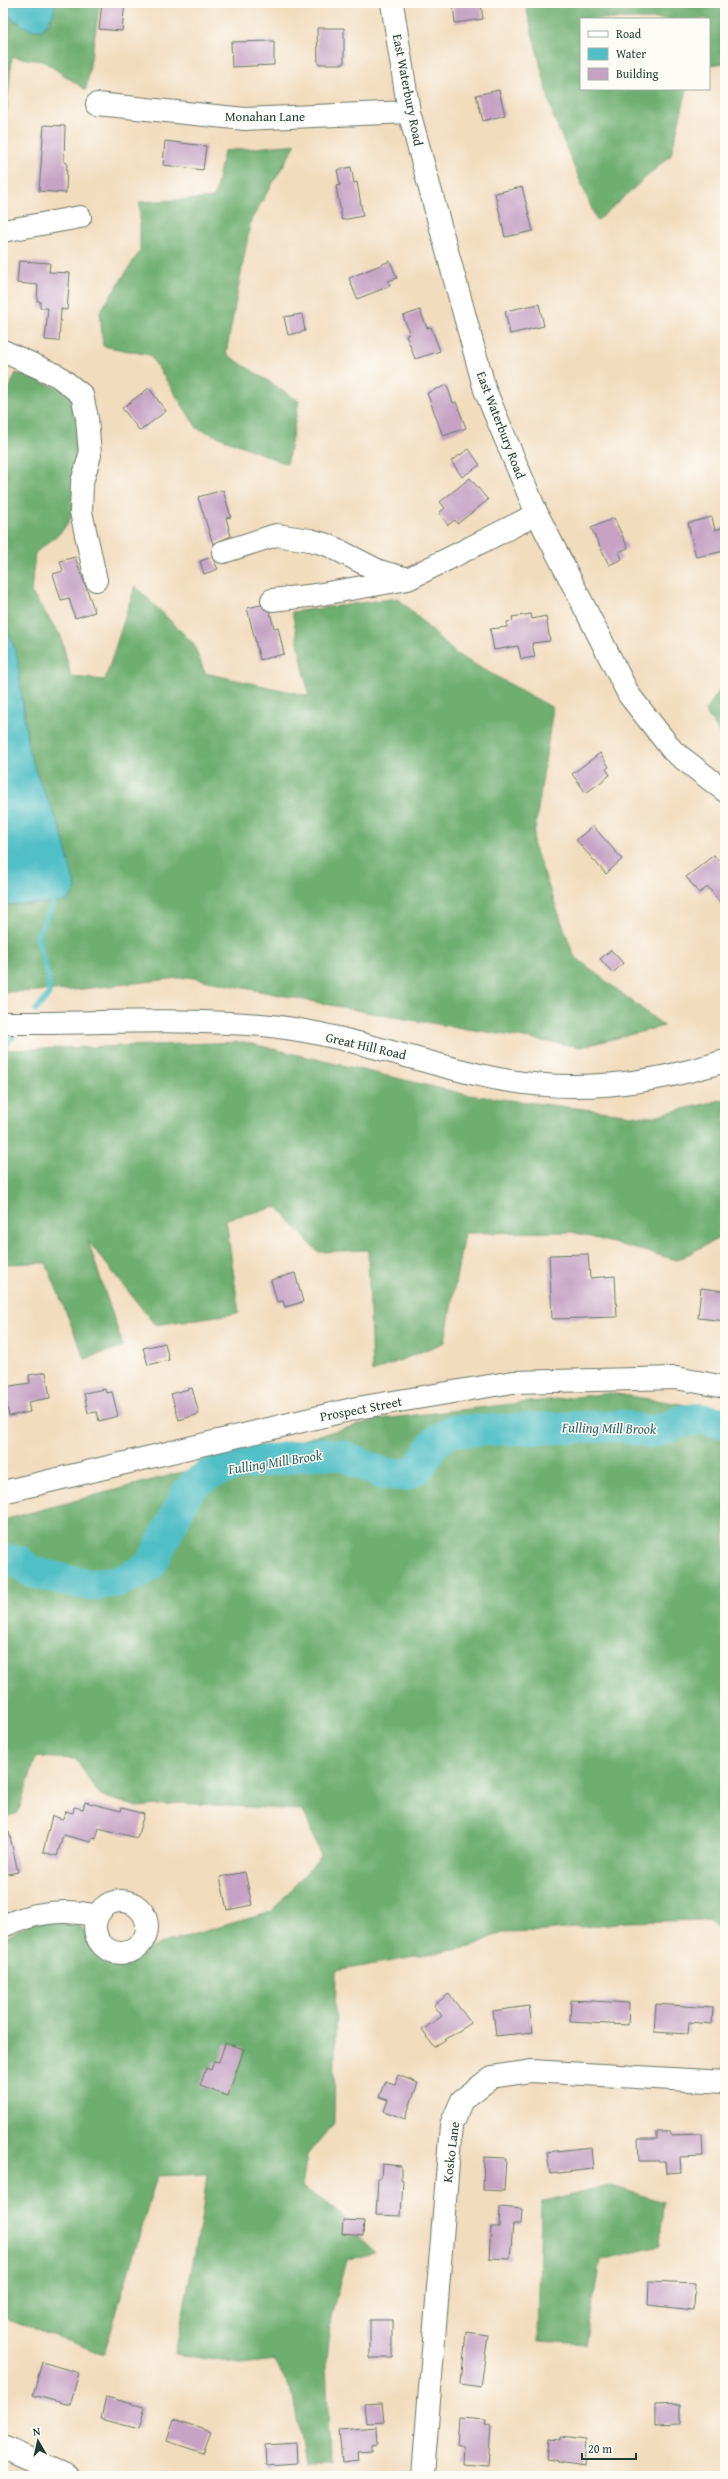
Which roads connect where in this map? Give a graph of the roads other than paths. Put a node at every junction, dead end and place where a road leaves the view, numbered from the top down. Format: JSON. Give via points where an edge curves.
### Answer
{"nodes":[{"id":1,"x":392,"y":3,"type":"edge"},
{"id":2,"x":97,"y":104,"type":"dead end"},
{"id":3,"x":410,"y":112,"type":"junction"},
{"id":4,"x":80,"y":218,"type":"dead end"},
{"id":5,"x":3,"y":231,"type":"edge"},
{"id":6,"x":3,"y":351,"type":"edge"},
{"id":7,"x":537,"y":514,"type":"junction"},
{"id":8,"x":223,"y":552,"type":"dead end"},
{"id":9,"x":408,"y":579,"type":"junction"},
{"id":10,"x":96,"y":580,"type":"dead end"},
{"id":11,"x":272,"y":600,"type":"dead end"},
{"id":12,"x":725,"y":792,"type":"edge"},
{"id":13,"x":3,"y":1023,"type":"edge"},
{"id":14,"x":725,"y":1061,"type":"edge"},
{"id":15,"x":725,"y":1387,"type":"edge"},
{"id":16,"x":3,"y":1492,"type":"edge"},
{"id":17,"x":97,"y":1916,"type":"dead end"},
{"id":18,"x":3,"y":1926,"type":"edge"},
{"id":19,"x":725,"y":2082,"type":"edge"},
{"id":20,"x":3,"y":2447,"type":"edge"},
{"id":21,"x":68,"y":2476,"type":"edge"},
{"id":22,"x":423,"y":2476,"type":"edge"}],
"edges":[{"from":1,"to":3,"type":"street","name":"East Waterbury Road"},
{"from":2,"to":3,"type":"street","name":"Monahan Lane","via":[[245,119]]},
{"from":3,"to":7,"type":"street","name":"East Waterbury Road","via":[[485,390]]},
{"from":4,"to":5,"type":"street"},
{"from":6,"to":10,"type":"street","via":[[58,376],[82,395],[90,455],[82,482],[81,512]]},
{"from":7,"to":9,"type":"street"},
{"from":7,"to":12,"type":"street","name":"East Waterbury Road","via":[[629,695],[673,751]]},
{"from":8,"to":9,"type":"street","via":[[276,536],[310,540],[328,545],[379,571]]},
{"from":9,"to":11,"type":"street"},
{"from":13,"to":14,"type":"street","name":"Great Hill Road","via":[[209,1022],[272,1026],[334,1038],[494,1078],[552,1085],[598,1086],[647,1081]]},
{"from":15,"to":16,"type":"street","name":"Prospect Street","via":[[676,1378],[513,1382],[357,1408]]},
{"from":17,"to":18,"type":"street","via":[[77,1912],[26,1916]]},
{"from":19,"to":22,"type":"street","name":"Kosko Lane","via":[[531,2071],[492,2077],[462,2100],[451,2124]]},
{"from":20,"to":21,"type":"street"}]}
